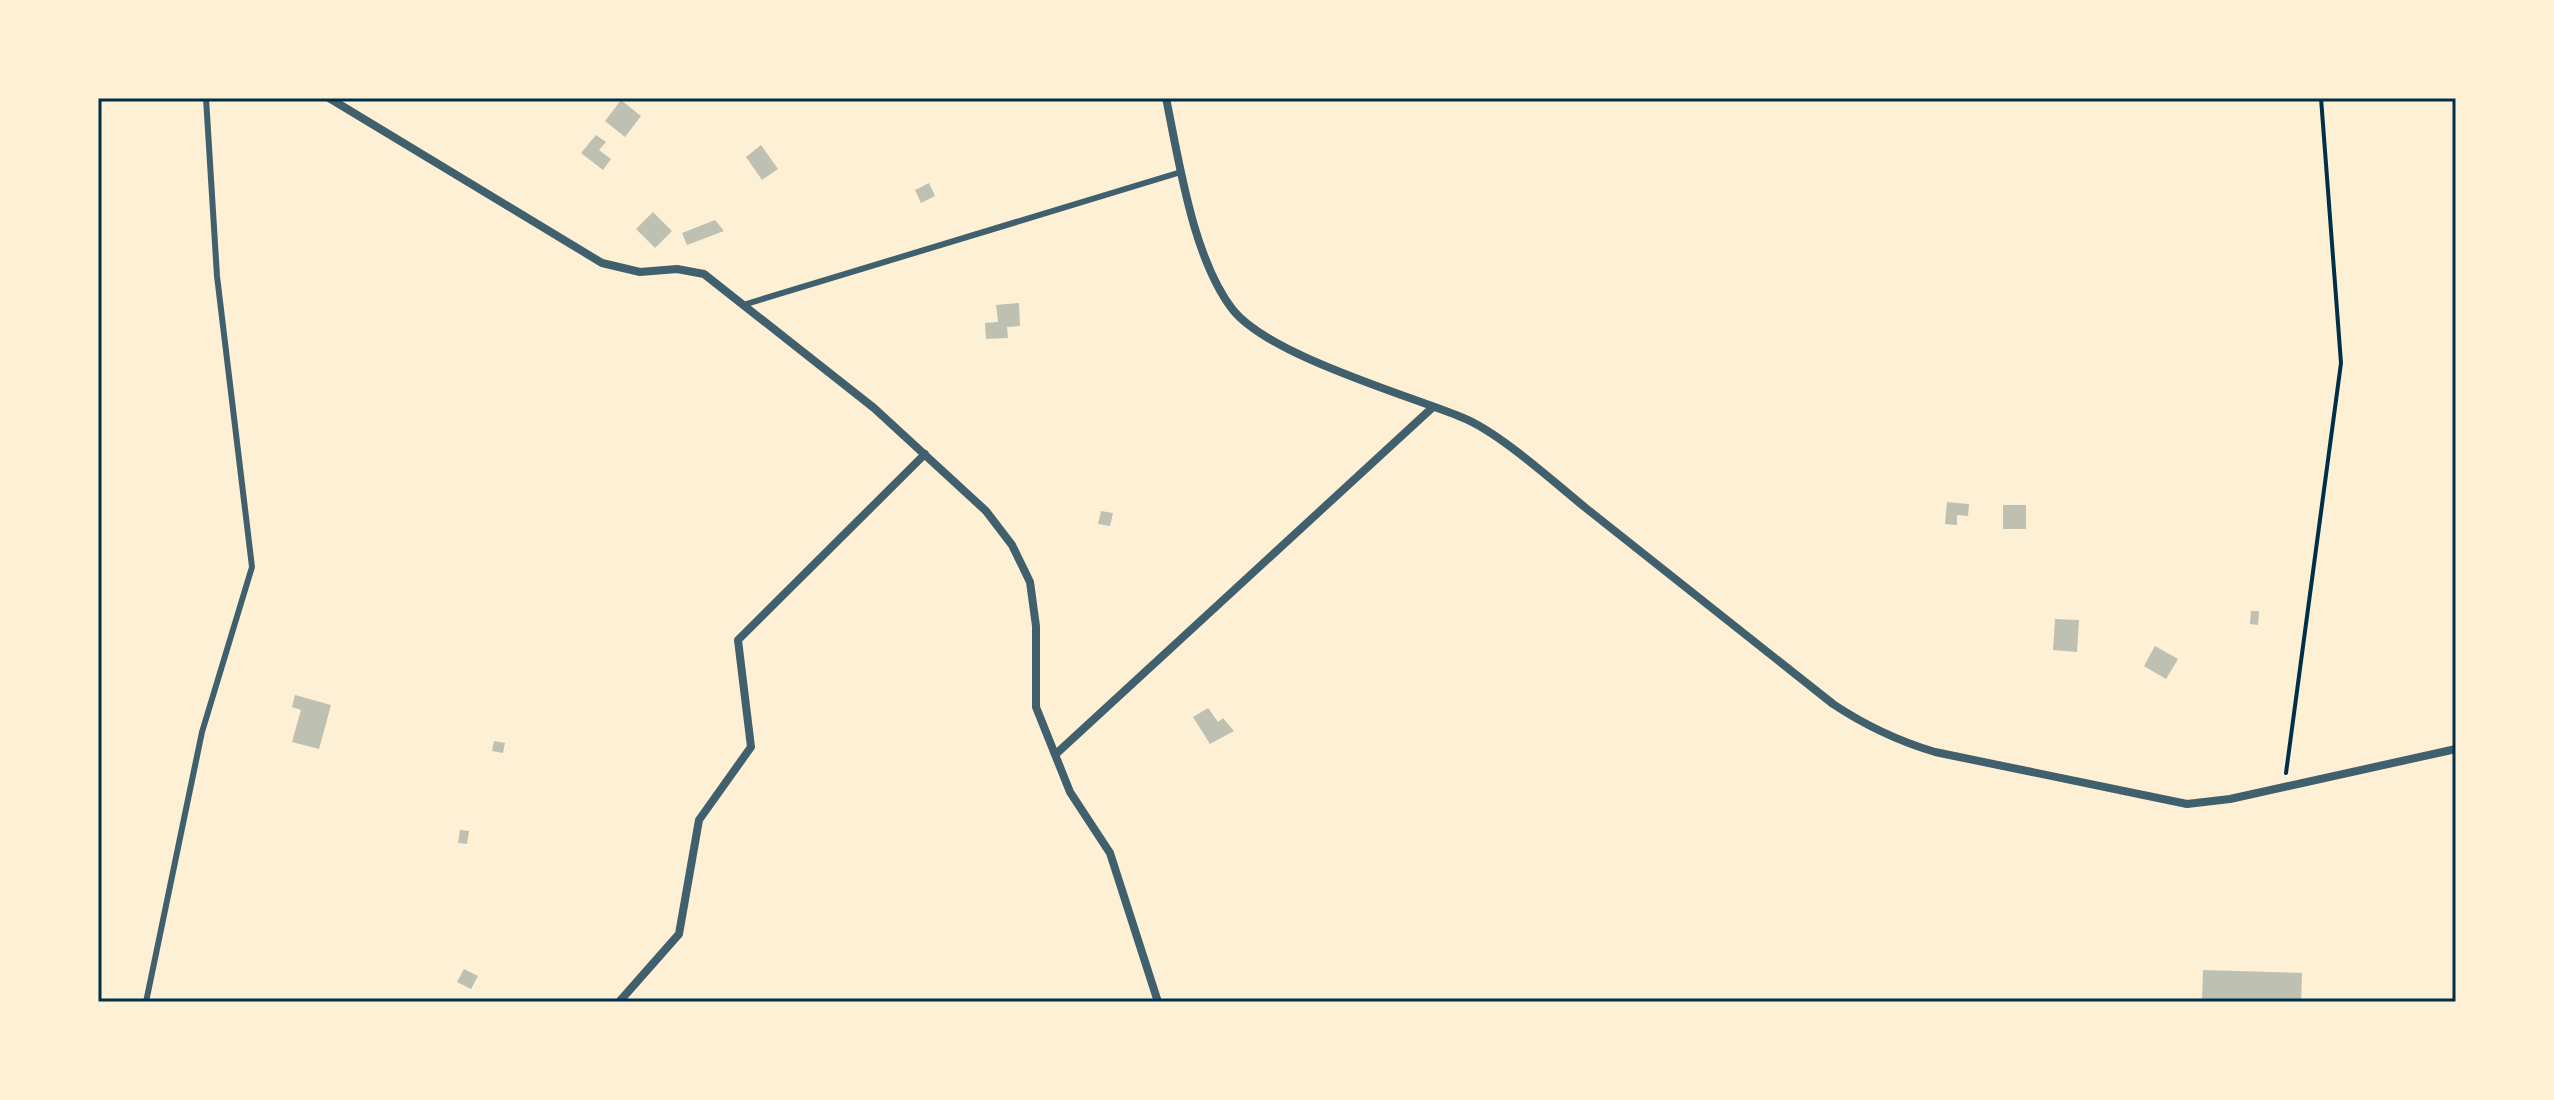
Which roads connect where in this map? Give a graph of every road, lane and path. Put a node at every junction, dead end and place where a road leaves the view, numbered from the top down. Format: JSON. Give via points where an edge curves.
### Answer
{"nodes":[{"id":1,"x":206,"y":98,"type":"edge"},
{"id":2,"x":329,"y":98,"type":"edge"},
{"id":3,"x":1166,"y":98,"type":"edge"},
{"id":4,"x":2321,"y":98,"type":"edge"},
{"id":5,"x":1181,"y":172,"type":"junction"},
{"id":6,"x":743,"y":305,"type":"junction"},
{"id":7,"x":1433,"y":407,"type":"junction"},
{"id":8,"x":925,"y":454,"type":"junction"},
{"id":9,"x":2456,"y":749,"type":"edge"},
{"id":10,"x":1057,"y":753,"type":"junction"},
{"id":11,"x":2284,"y":788,"type":"junction"},
{"id":12,"x":146,"y":1002,"type":"edge"},
{"id":13,"x":619,"y":1002,"type":"edge"},
{"id":14,"x":1158,"y":1002,"type":"edge"}],
"edges":[{"from":1,"to":12,"type":"lane","via":[[217,276],[252,567],[202,732]]},
{"from":2,"to":6,"type":"street","via":[[602,263],[640,272],[677,269],[704,274]]},
{"from":3,"to":5,"type":"street"},
{"from":4,"to":11,"type":"path","via":[[2341,363]]},
{"from":5,"to":6,"type":"lane"},
{"from":5,"to":7,"type":"street","via":[[1216,281],[1250,326],[1283,346]]},
{"from":6,"to":8,"type":"street"},
{"from":7,"to":10,"type":"street"},
{"from":7,"to":11,"type":"street","via":[[1464,418],[1526,460],[1833,704],[1902,742],[2187,804]]},
{"from":8,"to":10,"type":"street","via":[[986,511],[1012,545],[1030,582],[1036,707]]},
{"from":8,"to":13,"type":"street","via":[[738,640],[751,747],[699,820],[679,934]]},
{"from":9,"to":11,"type":"street"},
{"from":10,"to":14,"type":"street","via":[[1070,792],[1110,853]]}]}
